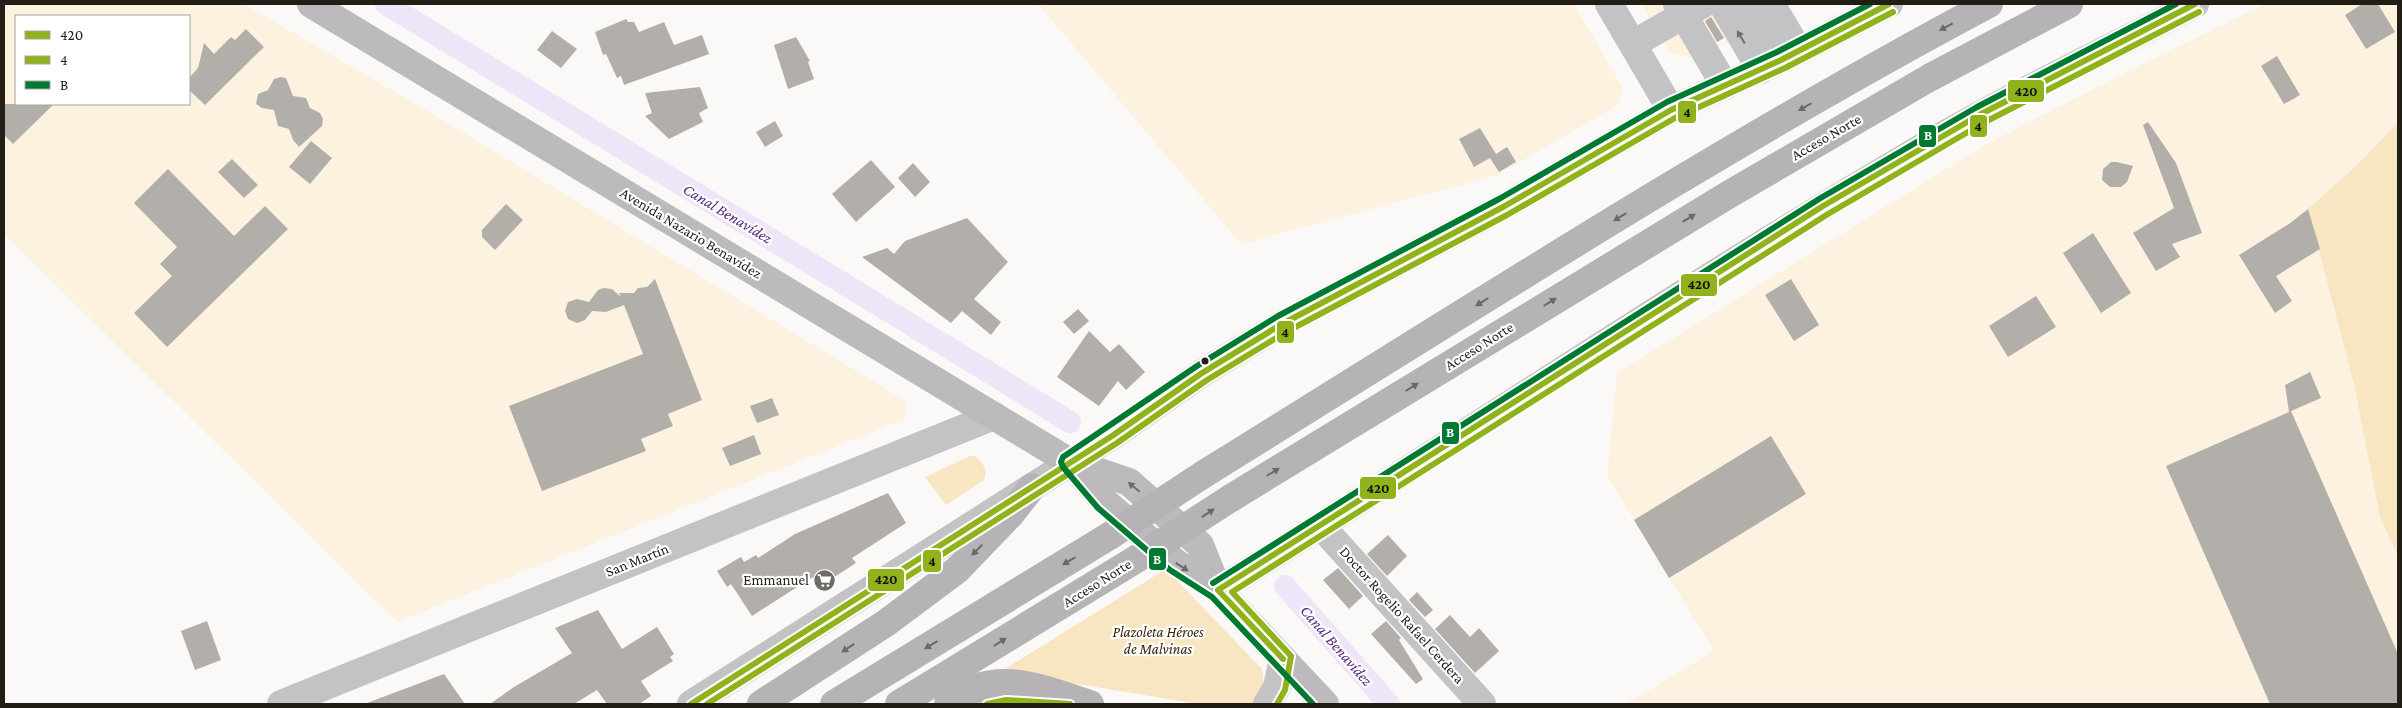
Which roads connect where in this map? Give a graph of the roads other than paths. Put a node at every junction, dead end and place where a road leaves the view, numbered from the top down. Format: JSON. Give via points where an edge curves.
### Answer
{"nodes":[{"id":1,"x":311,"y":4,"type":"edge"},
{"id":2,"x":1609,"y":4,"type":"edge"},
{"id":3,"x":1748,"y":4,"type":"edge"},
{"id":4,"x":1771,"y":4,"type":"edge"},
{"id":5,"x":1889,"y":4,"type":"edge"},
{"id":6,"x":1989,"y":4,"type":"edge"},
{"id":7,"x":2069,"y":4,"type":"edge"},
{"id":8,"x":2195,"y":4,"type":"edge"},
{"id":9,"x":1690,"y":8,"type":"edge"},
{"id":10,"x":1633,"y":44,"type":"junction"},
{"id":11,"x":1761,"y":69,"type":"junction"},
{"id":12,"x":1671,"y":110,"type":"junction"},
{"id":13,"x":994,"y":416,"type":"junction"},
{"id":14,"x":1070,"y":462,"type":"junction"},
{"id":15,"x":1032,"y":487,"type":"junction"},
{"id":16,"x":1321,"y":526,"type":"junction"},
{"id":17,"x":1218,"y":590,"type":"junction"},
{"id":18,"x":1283,"y":659,"type":"junction"},
{"id":19,"x":281,"y":704,"type":"edge"},
{"id":20,"x":691,"y":704,"type":"edge"},
{"id":21,"x":760,"y":704,"type":"edge"},
{"id":22,"x":834,"y":704,"type":"edge"},
{"id":23,"x":899,"y":704,"type":"edge"},
{"id":24,"x":948,"y":704,"type":"edge"},
{"id":25,"x":987,"y":704,"type":"edge"},
{"id":26,"x":1070,"y":704,"type":"edge"},
{"id":27,"x":1090,"y":704,"type":"edge"},
{"id":28,"x":1266,"y":704,"type":"edge"},
{"id":29,"x":1325,"y":704,"type":"edge"},
{"id":30,"x":1482,"y":704,"type":"edge"}],
"edges":[{"from":1,"to":13,"type":"main road","name":"Avenida Nazario Benavídez"},
{"from":2,"to":10,"type":"street"},
{"from":3,"to":11,"type":"street"},
{"from":4,"to":11,"type":"street"},
{"from":5,"to":11,"type":"street"},
{"from":6,"to":22,"type":"highway","one_way":true,"bridge":true,"via":[[1910,46],[1703,167]]},
{"from":23,"to":7,"type":"highway","name":"Acceso Norte","one_way":true,"bridge":true,"via":[[1728,194],[1929,78]]},
{"from":8,"to":16,"type":"street","via":[[1986,111],[1905,158],[1707,278]]},
{"from":9,"to":10,"type":"street"},
{"from":11,"to":9,"type":"street","one_way":true},
{"from":9,"to":11,"type":"street"},
{"from":10,"to":12,"type":"street"},
{"from":11,"to":12,"type":"street"},
{"from":12,"to":14,"type":"street","via":[[1503,207],[1282,324],[1202,373]]},
{"from":13,"to":14,"type":"main road","name":"Avenida Nazario Benavídez"},
{"from":13,"to":19,"type":"street","name":"San Martín"},
{"from":14,"to":15,"type":"street"},
{"from":14,"to":17,"type":"main road","name":"Avenida Nazario Benavídez","via":[[1104,502],[1176,563]]},
{"from":15,"to":20,"type":"street"},
{"from":15,"to":21,"type":"highway","one_way":true,"via":[[1010,515],[950,576],[886,623]]},
{"from":16,"to":17,"type":"street"},
{"from":16,"to":30,"type":"street","name":"Doctor Rogelio Rafael Cerdera"},
{"from":17,"to":18,"type":"main road","name":"Avenida Nazario Benavídez"},
{"from":18,"to":28,"type":"street","via":[[1277,687]]},
{"from":18,"to":29,"type":"main road","name":"Avenida Nazario Benavídez"},
{"from":24,"to":27,"type":"highway","via":[[975,688],[1005,684],[1027,685]]},
{"from":25,"to":26,"type":"street","via":[[1006,700]]}]}
